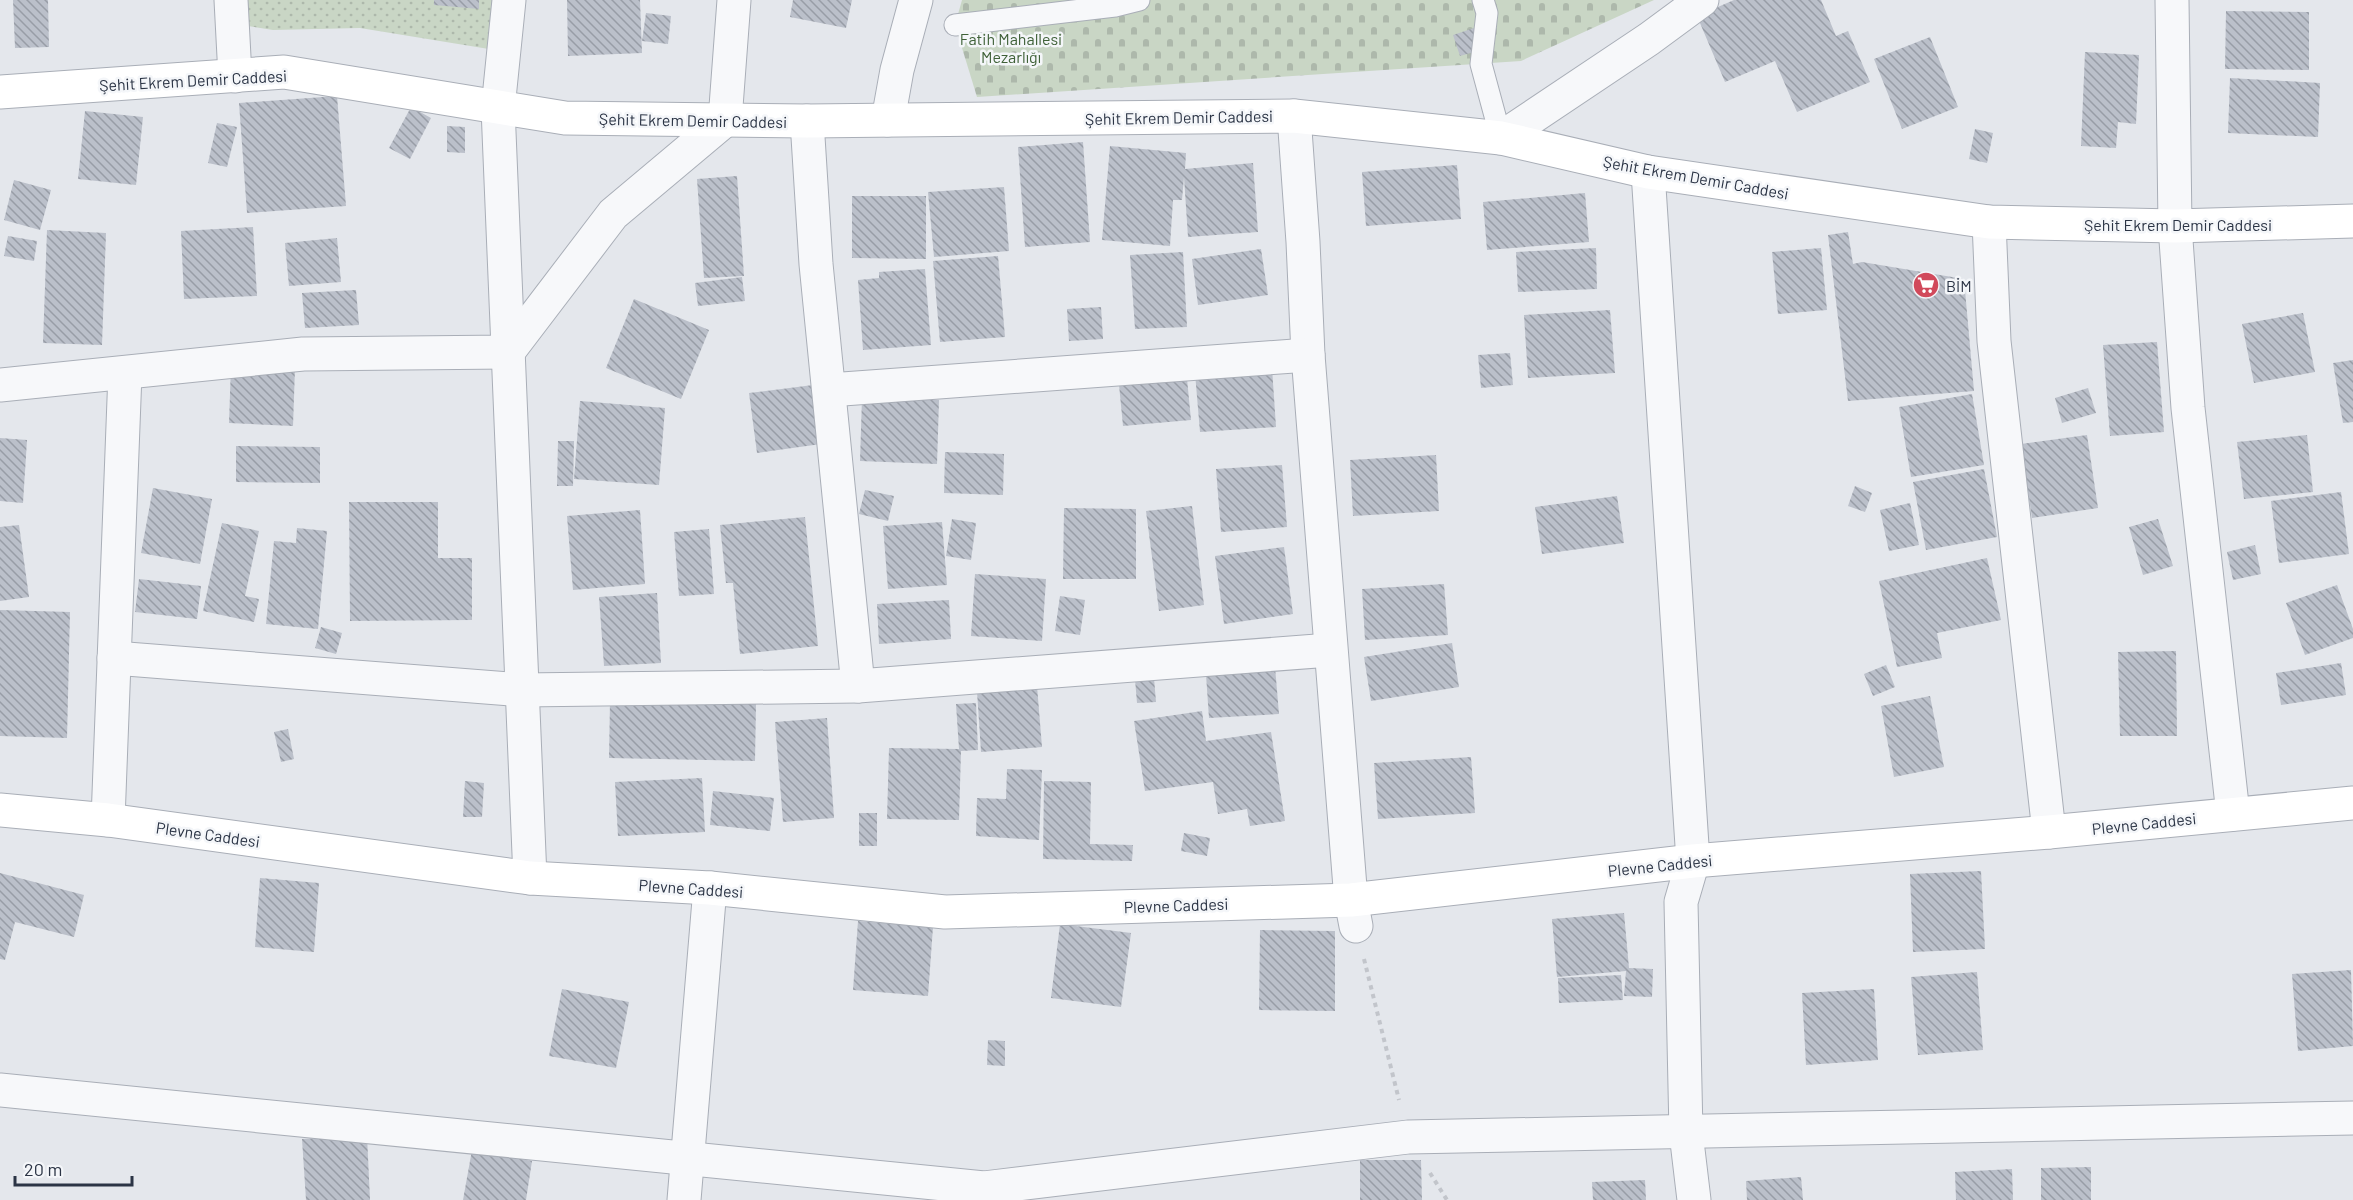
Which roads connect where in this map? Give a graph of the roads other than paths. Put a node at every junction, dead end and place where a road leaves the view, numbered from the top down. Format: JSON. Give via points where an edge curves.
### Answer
{"nodes":[{"id":1,"x":231,"y":0,"type":"edge"},
{"id":2,"x":509,"y":0,"type":"edge"},
{"id":3,"x":734,"y":0,"type":"edge"},
{"id":4,"x":916,"y":0,"type":"edge"},
{"id":5,"x":1139,"y":0,"type":"edge"},
{"id":6,"x":1483,"y":0,"type":"edge"},
{"id":7,"x":1702,"y":0,"type":"edge"},
{"id":8,"x":2172,"y":0,"type":"edge"},
{"id":9,"x":956,"y":25,"type":"dead end"},
{"id":10,"x":235,"y":76,"type":"junction"},
{"id":11,"x":0,"y":92,"type":"edge"},
{"id":12,"x":498,"y":108,"type":"junction"},
{"id":13,"x":1294,"y":116,"type":"junction"},
{"id":14,"x":725,"y":120,"type":"junction"},
{"id":15,"x":888,"y":120,"type":"junction"},
{"id":16,"x":807,"y":121,"type":"junction"},
{"id":17,"x":1502,"y":138,"type":"junction"},
{"id":18,"x":1648,"y":172,"type":"junction"},
{"id":19,"x":2353,"y":221,"type":"edge"},
{"id":20,"x":1989,"y":222,"type":"junction"},
{"id":21,"x":2175,"y":226,"type":"junction"},
{"id":22,"x":508,"y":352,"type":"junction"},
{"id":23,"x":1308,"y":355,"type":"junction"},
{"id":24,"x":125,"y":373,"type":"junction"},
{"id":25,"x":0,"y":385,"type":"edge"},
{"id":26,"x":829,"y":390,"type":"junction"},
{"id":27,"x":1330,"y":650,"type":"junction"},
{"id":28,"x":114,"y":658,"type":"junction"},
{"id":29,"x":858,"y":686,"type":"junction"},
{"id":30,"x":522,"y":690,"type":"junction"},
{"id":31,"x":2353,"y":803,"type":"edge"},
{"id":32,"x":0,"y":810,"type":"edge"},
{"id":33,"x":2234,"y":814,"type":"junction"},
{"id":34,"x":108,"y":820,"type":"junction"},
{"id":35,"x":2049,"y":832,"type":"junction"},
{"id":36,"x":1693,"y":861,"type":"junction"},
{"id":37,"x":530,"y":878,"type":"junction"},
{"id":38,"x":710,"y":888,"type":"junction"},
{"id":39,"x":1354,"y":913,"type":"junction"},
{"id":40,"x":0,"y":1090,"type":"edge"},
{"id":41,"x":2353,"y":1118,"type":"edge"},
{"id":42,"x":1686,"y":1133,"type":"junction"},
{"id":43,"x":688,"y":1160,"type":"junction"},
{"id":44,"x":684,"y":1200,"type":"edge"},
{"id":45,"x":1694,"y":1200,"type":"edge"}],
"edges":[{"from":1,"to":10,"type":"street"},
{"from":2,"to":12,"type":"street"},
{"from":3,"to":14,"type":"street"},
{"from":4,"to":15,"type":"street"},
{"from":5,"to":9,"type":"lane"},
{"from":6,"to":17,"type":"lane","via":[[1487,13],[1480,64]]},
{"from":7,"to":17,"type":"street"},
{"from":8,"to":21,"type":"street"},
{"from":10,"to":11,"type":"street","name":"Şehit Ekrem Demir Caddesi"},
{"from":10,"to":12,"type":"street","name":"Şehit Ekrem Demir Caddesi","via":[[284,72]]},
{"from":12,"to":14,"type":"street","name":"Şehit Ekrem Demir Caddesi","via":[[565,118]]},
{"from":12,"to":22,"type":"street"},
{"from":13,"to":15,"type":"street","name":"Şehit Ekrem Demir Caddesi"},
{"from":13,"to":17,"type":"street","name":"Şehit Ekrem Demir Caddesi"},
{"from":13,"to":23,"type":"street"},
{"from":14,"to":16,"type":"street","name":"Şehit Ekrem Demir Caddesi"},
{"from":14,"to":22,"type":"street","via":[[613,214]]},
{"from":15,"to":16,"type":"street","name":"Şehit Ekrem Demir Caddesi"},
{"from":16,"to":26,"type":"street"},
{"from":17,"to":18,"type":"street","name":"Şehit Ekrem Demir Caddesi"},
{"from":18,"to":20,"type":"street","name":"Şehit Ekrem Demir Caddesi"},
{"from":18,"to":36,"type":"street"},
{"from":19,"to":21,"type":"street","name":"Şehit Ekrem Demir Caddesi"},
{"from":20,"to":21,"type":"street","name":"Şehit Ekrem Demir Caddesi"},
{"from":20,"to":35,"type":"street","via":[[1994,340]]},
{"from":21,"to":33,"type":"street","via":[[2188,408]]},
{"from":22,"to":24,"type":"street","via":[[303,354]]},
{"from":22,"to":30,"type":"street"},
{"from":23,"to":26,"type":"street"},
{"from":23,"to":27,"type":"street"},
{"from":24,"to":25,"type":"street"},
{"from":24,"to":28,"type":"street"},
{"from":26,"to":29,"type":"street"},
{"from":27,"to":29,"type":"street"},
{"from":27,"to":39,"type":"street"},
{"from":28,"to":30,"type":"street"},
{"from":28,"to":34,"type":"street"},
{"from":29,"to":30,"type":"street"},
{"from":30,"to":37,"type":"street"},
{"from":31,"to":33,"type":"street","name":"Plevne Caddesi"},
{"from":32,"to":34,"type":"street","name":"Plevne Caddesi"},
{"from":33,"to":35,"type":"street","name":"Plevne Caddesi"},
{"from":34,"to":37,"type":"street","name":"Plevne Caddesi"},
{"from":35,"to":36,"type":"street","name":"Plevne Caddesi"},
{"from":36,"to":39,"type":"street","name":"Plevne Caddesi"},
{"from":36,"to":42,"type":"street","via":[[1681,902]]},
{"from":37,"to":38,"type":"street","name":"Plevne Caddesi"},
{"from":38,"to":39,"type":"street","name":"Plevne Caddesi","via":[[945,912]]},
{"from":38,"to":43,"type":"street"},
{"from":40,"to":43,"type":"street"},
{"from":41,"to":42,"type":"street"},
{"from":42,"to":43,"type":"street","via":[[1408,1137],[984,1188]]},
{"from":42,"to":45,"type":"street"},
{"from":43,"to":44,"type":"street"}]}
